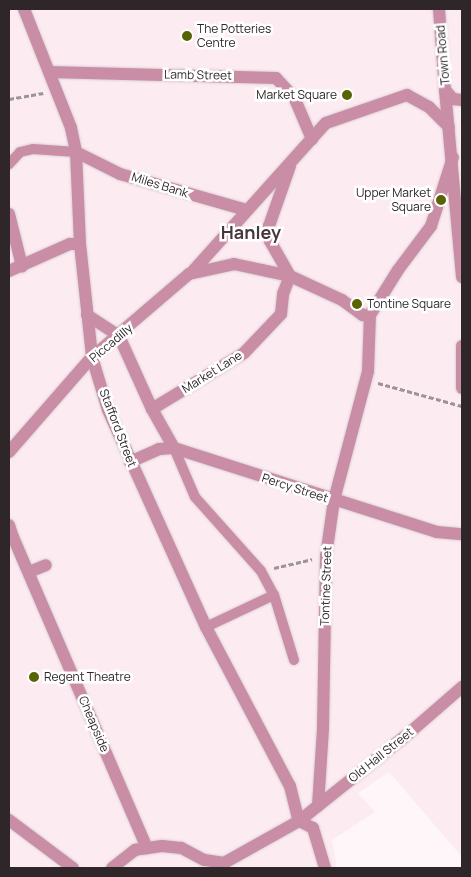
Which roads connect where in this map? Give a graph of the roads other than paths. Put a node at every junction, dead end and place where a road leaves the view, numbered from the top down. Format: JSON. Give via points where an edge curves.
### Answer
{"nodes":[{"id":1,"x":24,"y":9,"type":"edge"},
{"id":2,"x":439,"y":9,"type":"edge"},
{"id":3,"x":49,"y":72,"type":"junction"},
{"id":4,"x":454,"y":96,"type":"edge"},
{"id":5,"x":449,"y":127,"type":"junction"},
{"id":6,"x":312,"y":139,"type":"junction"},
{"id":7,"x":76,"y":152,"type":"junction"},
{"id":8,"x":453,"y":157,"type":"junction"},
{"id":9,"x":292,"y":161,"type":"junction"},
{"id":10,"x":9,"y":164,"type":"edge"},
{"id":11,"x":246,"y":210,"type":"junction"},
{"id":12,"x":9,"y":214,"type":"edge"},
{"id":13,"x":80,"y":244,"type":"junction"},
{"id":14,"x":22,"y":266,"type":"junction"},
{"id":15,"x":9,"y":271,"type":"edge"},
{"id":16,"x":462,"y":271,"type":"edge"},
{"id":17,"x":189,"y":274,"type":"junction"},
{"id":18,"x":290,"y":276,"type":"junction"},
{"id":19,"x":462,"y":277,"type":"edge"},
{"id":20,"x":87,"y":315,"type":"junction"},
{"id":21,"x":370,"y":315,"type":"junction"},
{"id":22,"x":119,"y":336,"type":"junction"},
{"id":23,"x":462,"y":346,"type":"edge"},
{"id":24,"x":92,"y":356,"type":"junction"},
{"id":25,"x":462,"y":388,"type":"edge"},
{"id":26,"x":152,"y":409,"type":"junction"},
{"id":27,"x":174,"y":448,"type":"junction"},
{"id":28,"x":9,"y":452,"type":"edge"},
{"id":29,"x":130,"y":462,"type":"junction"},
{"id":30,"x":334,"y":500,"type":"junction"},
{"id":31,"x":11,"y":531,"type":"edge"},
{"id":32,"x":462,"y":534,"type":"edge"},
{"id":33,"x":46,"y":565,"type":"dead end"},
{"id":34,"x":29,"y":572,"type":"junction"},
{"id":35,"x":274,"y":594,"type":"junction"},
{"id":36,"x":206,"y":627,"type":"junction"},
{"id":37,"x":294,"y":660,"type":"dead end"},
{"id":38,"x":462,"y":687,"type":"edge"},
{"id":39,"x":318,"y":806,"type":"junction"},
{"id":40,"x":9,"y":820,"type":"edge"},
{"id":41,"x":299,"y":821,"type":"junction"},
{"id":42,"x":147,"y":848,"type":"junction"},
{"id":43,"x":74,"y":868,"type":"edge"},
{"id":44,"x":112,"y":868,"type":"edge"},
{"id":45,"x":325,"y":868,"type":"edge"}],
"edges":[{"from":1,"to":3,"type":"street","name":"Stafford Street"},
{"from":2,"to":4,"type":"street","name":"Town Road"},
{"from":3,"to":6,"type":"street","name":"Lamb Street","via":[[276,78],[294,97]]},
{"from":3,"to":7,"type":"street","name":"Stafford Street","via":[[71,128]]},
{"from":4,"to":5,"type":"street","name":"Town Road"},
{"from":5,"to":6,"type":"street","via":[[430,107],[407,95],[326,123]]},
{"from":5,"to":8,"type":"street","name":"Town Road"},
{"from":6,"to":9,"type":"street"},
{"from":7,"to":10,"type":"lane","via":[[33,149],[20,152]]},
{"from":7,"to":11,"type":"street","name":"Miles Bank","via":[[120,174]]},
{"from":7,"to":13,"type":"street","name":"Stafford Street"},
{"from":8,"to":16,"type":"street","name":"Town Road"},
{"from":8,"to":21,"type":"street","via":[[431,226]]},
{"from":9,"to":11,"type":"street"},
{"from":9,"to":18,"type":"street","via":[[269,226],[270,241]]},
{"from":11,"to":17,"type":"street"},
{"from":12,"to":14,"type":"street"},
{"from":13,"to":14,"type":"street","via":[[70,244]]},
{"from":13,"to":20,"type":"street","name":"Stafford Street"},
{"from":14,"to":15,"type":"street"},
{"from":16,"to":19,"type":"street","name":"Town Road"},
{"from":17,"to":18,"type":"street","name":"Piccadilly","via":[[234,264]]},
{"from":17,"to":22,"type":"street","name":"Piccadilly"},
{"from":18,"to":21,"type":"street","name":"Piccadilly","via":[[342,300],[363,315]]},
{"from":18,"to":26,"type":"street","name":"Market Lane","via":[[283,294],[281,314],[244,353]]},
{"from":20,"to":22,"type":"street"},
{"from":20,"to":24,"type":"street","name":"Stafford Street"},
{"from":21,"to":30,"type":"street","name":"Tontine Street","via":[[367,375]]},
{"from":22,"to":24,"type":"street","name":"Piccadilly"},
{"from":22,"to":26,"type":"street"},
{"from":23,"to":25,"type":"street"},
{"from":24,"to":28,"type":"street","name":"Piccadilly"},
{"from":24,"to":29,"type":"street","name":"Stafford Street","via":[[108,410]]},
{"from":26,"to":27,"type":"street"},
{"from":27,"to":29,"type":"street","name":"Percy Street","via":[[158,449]]},
{"from":27,"to":30,"type":"street","name":"Percy Street"},
{"from":27,"to":35,"type":"lane","via":[[196,497],[261,571]]},
{"from":29,"to":36,"type":"street","name":"Stafford Street"},
{"from":30,"to":32,"type":"street","name":"Percy Street","via":[[449,535]]},
{"from":30,"to":39,"type":"street","name":"Tontine Street","via":[[326,556],[323,728]]},
{"from":31,"to":34,"type":"street","name":"Cheapside"},
{"from":33,"to":34,"type":"street"},
{"from":34,"to":42,"type":"street","name":"Cheapside"},
{"from":35,"to":36,"type":"lane"},
{"from":35,"to":37,"type":"lane"},
{"from":36,"to":41,"type":"street","name":"Stafford Street","via":[[290,786]]},
{"from":38,"to":39,"type":"street","name":"Old Hall Street"},
{"from":39,"to":41,"type":"street","name":"Old Hall Street"},
{"from":40,"to":43,"type":"street"},
{"from":41,"to":42,"type":"street","name":"Old Hall Street","via":[[224,863],[204,860],[181,848]]},
{"from":41,"to":45,"type":"street","via":[[313,828]]},
{"from":42,"to":44,"type":"street","via":[[136,850]]}]}
